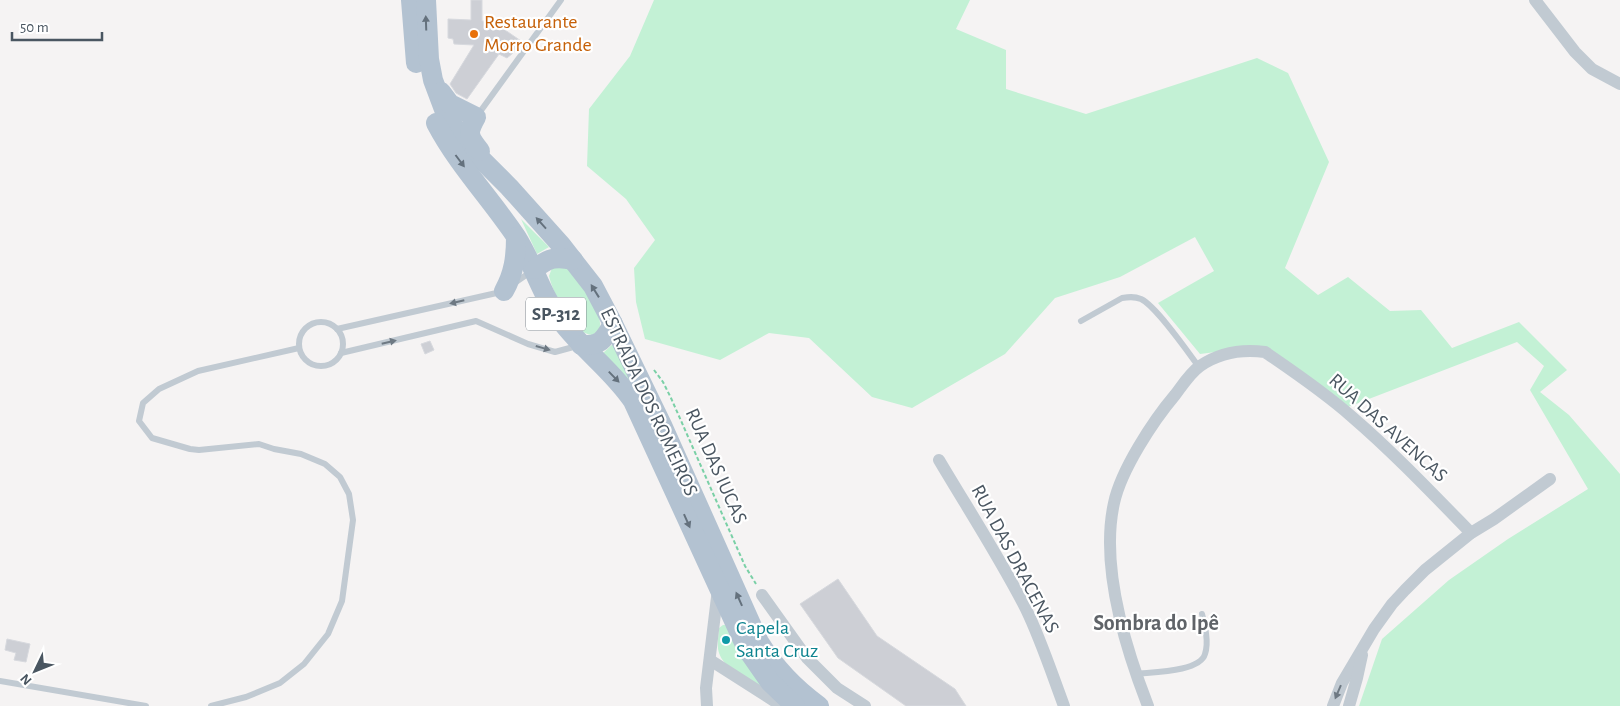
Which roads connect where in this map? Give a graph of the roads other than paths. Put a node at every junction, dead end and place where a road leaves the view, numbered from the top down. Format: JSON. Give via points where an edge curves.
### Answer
{"nodes":[{"id":1,"x":411,"y":0,"type":"edge"},
{"id":2,"x":426,"y":0,"type":"edge"},
{"id":3,"x":561,"y":0,"type":"edge"},
{"id":4,"x":1535,"y":0,"type":"edge"},
{"id":5,"x":433,"y":80,"type":"junction"},
{"id":6,"x":1620,"y":84,"type":"edge"},
{"id":7,"x":476,"y":117,"type":"junction"},
{"id":8,"x":509,"y":187,"type":"junction"},
{"id":9,"x":516,"y":237,"type":"junction"},
{"id":10,"x":573,"y":260,"type":"junction"},
{"id":11,"x":535,"y":269,"type":"junction"},
{"id":12,"x":504,"y":291,"type":"junction"},
{"id":13,"x":1081,"y":322,"type":"dead end"},
{"id":14,"x":613,"y":324,"type":"junction"},
{"id":15,"x":337,"y":329,"type":"junction"},
{"id":16,"x":581,"y":345,"type":"junction"},
{"id":17,"x":298,"y":348,"type":"junction"},
{"id":18,"x":341,"y":353,"type":"junction"},
{"id":19,"x":1199,"y":367,"type":"junction"},
{"id":20,"x":939,"y":460,"type":"dead end"},
{"id":21,"x":1550,"y":479,"type":"dead end"},
{"id":22,"x":1471,"y":533,"type":"junction"},
{"id":23,"x":718,"y":590,"type":"junction"},
{"id":24,"x":762,"y":595,"type":"road end"},
{"id":25,"x":1202,"y":614,"type":"dead end"},
{"id":26,"x":1364,"y":648,"type":"junction"},
{"id":27,"x":710,"y":660,"type":"junction"},
{"id":28,"x":1136,"y":674,"type":"junction"},
{"id":29,"x":0,"y":680,"type":"edge"},
{"id":30,"x":757,"y":692,"type":"junction"},
{"id":31,"x":146,"y":706,"type":"edge"},
{"id":32,"x":211,"y":706,"type":"edge"},
{"id":33,"x":707,"y":706,"type":"edge"},
{"id":34,"x":758,"y":706,"type":"edge"},
{"id":35,"x":782,"y":706,"type":"edge"},
{"id":36,"x":795,"y":706,"type":"edge"},
{"id":37,"x":819,"y":706,"type":"edge"},
{"id":38,"x":865,"y":706,"type":"edge"},
{"id":39,"x":1064,"y":706,"type":"edge"},
{"id":40,"x":1148,"y":706,"type":"edge"},
{"id":41,"x":1333,"y":706,"type":"edge"},
{"id":42,"x":1349,"y":706,"type":"edge"}],
"edges":[{"from":1,"to":9,"type":"main road","name":"ESTRADA DOS ROMEIROS","number":"SP-312","one_way":true,"via":[[416,63],[434,118],[452,150]]},
{"from":5,"to":2,"type":"main road","name":"ESTRADA DOS ROMEIROS","number":"SP-312","one_way":true},
{"from":3,"to":7,"type":"lane"},
{"from":4,"to":6,"type":"street","via":[[1592,69]]},
{"from":5,"to":7,"type":"main road","via":[[450,104]]},
{"from":5,"to":8,"type":"main road","name":"ESTRADA DOS ROMEIROS","number":"SP-312","via":[[454,129],[472,152]]},
{"from":7,"to":8,"type":"main road","via":[[470,129],[472,141]]},
{"from":10,"to":8,"type":"main road","name":"ESTRADA DOS ROMEIROS","number":"SP-312","one_way":true},
{"from":9,"to":11,"type":"main road","name":"ESTRADA DOS ROMEIROS","number":"SP-312"},
{"from":9,"to":12,"type":"main road","via":[[514,268]]},
{"from":10,"to":11,"type":"main road","via":[[551,258]]},
{"from":14,"to":10,"type":"main road","name":"ESTRADA DOS ROMEIROS","number":"SP-312","one_way":true,"via":[[593,286]]},
{"from":11,"to":12,"type":"lane"},
{"from":11,"to":16,"type":"main road","name":"ESTRADA DOS ROMEIROS","number":"SP-312","via":[[556,314]]},
{"from":12,"to":15,"type":"lane","one_way":true},
{"from":13,"to":19,"type":"lane","via":[[1122,298],[1142,300],[1183,344]]},
{"from":14,"to":16,"type":"main road","via":[[599,343]]},
{"from":37,"to":14,"type":"main road","name":"ESTRADA DOS ROMEIROS","number":"SP-312","one_way":true,"via":[[780,672],[759,642]]},
{"from":15,"to":17,"type":"lane","via":[[326,322],[314,323],[303,330]]},
{"from":15,"to":18,"type":"lane","via":[[343,340]]},
{"from":18,"to":16,"type":"lane","one_way":true,"via":[[476,321],[555,352]]},
{"from":16,"to":23,"type":"main road","name":"ESTRADA DOS ROMEIROS","number":"SP-312","one_way":true,"via":[[616,379],[633,401]]},
{"from":17,"to":18,"type":"lane","via":[[304,360],[321,367],[333,363]]},
{"from":17,"to":32,"type":"lane","via":[[198,371],[159,389],[143,403],[140,421],[152,438],[199,450],[259,444],[301,454],[325,464],[340,477],[349,494],[353,520],[342,601],[328,634],[304,664],[280,683],[246,697]]},
{"from":19,"to":22,"type":"street","name":"RUA DAS AVENCAS","via":[[1236,351],[1265,352],[1329,397],[1380,441]]},
{"from":19,"to":28,"type":"street","name":"RUA DAS AVENCAS","via":[[1149,430],[1114,502],[1110,542],[1113,580],[1123,635]]},
{"from":20,"to":39,"type":"street","name":"RUA DAS DRACENAS","via":[[1026,610]]},
{"from":21,"to":22,"type":"street"},
{"from":22,"to":26,"type":"street","via":[[1405,590],[1379,622]]},
{"from":23,"to":27,"type":"street"},
{"from":23,"to":36,"type":"main road","name":"ESTRADA DOS ROMEIROS","number":"SP-312","via":[[757,666]]},
{"from":24,"to":38,"type":"street","via":[[807,658],[836,688]]},
{"from":25,"to":28,"type":"lane","via":[[1207,646],[1200,662],[1179,669]]},
{"from":26,"to":41,"type":"street","one_way":true,"via":[[1342,683]]},
{"from":26,"to":42,"type":"street"},
{"from":27,"to":30,"type":"street"},
{"from":27,"to":33,"type":"street"},
{"from":28,"to":40,"type":"street","name":"RUA DAS AVENCAS"},
{"from":29,"to":31,"type":"lane"},
{"from":30,"to":34,"type":"street"},
{"from":30,"to":35,"type":"street"}]}
